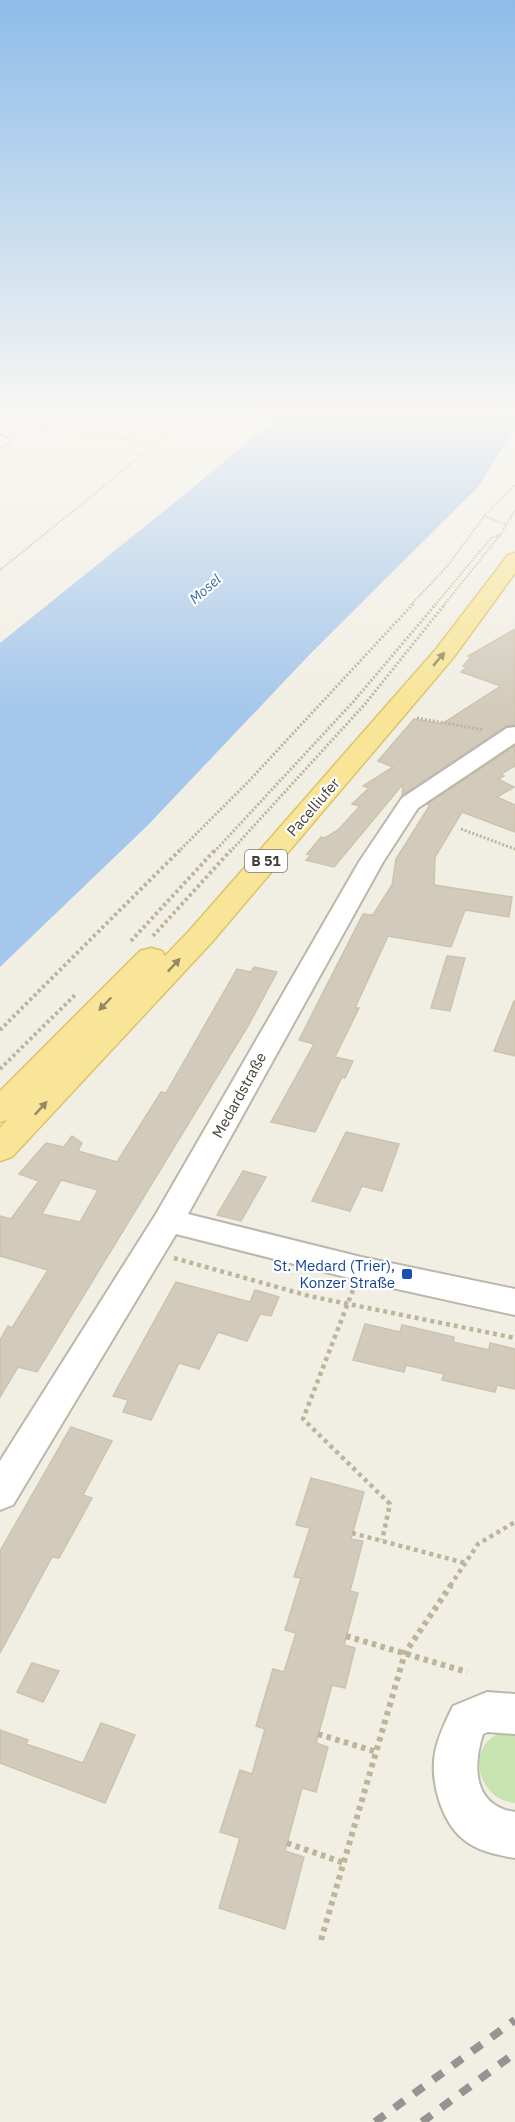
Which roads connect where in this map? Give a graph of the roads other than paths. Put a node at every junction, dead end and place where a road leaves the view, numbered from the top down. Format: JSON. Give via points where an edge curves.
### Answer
{"nodes":[{"id":1,"x":508,"y":530,"type":"edge"},
{"id":2,"x":515,"y":559,"type":"edge"},
{"id":3,"x":513,"y":734,"type":"edge"},
{"id":4,"x":0,"y":1111,"type":"edge"},
{"id":5,"x":0,"y":1149,"type":"edge"},
{"id":6,"x":168,"y":1221,"type":"junction"},
{"id":7,"x":515,"y":1302,"type":"edge"},
{"id":8,"x":0,"y":1494,"type":"edge"},
{"id":9,"x":515,"y":1714,"type":"edge"},
{"id":10,"x":515,"y":1835,"type":"edge"}],
"edges":[{"from":1,"to":4,"type":"main road","name":"Pacelliufer","number":"B 51","one_way":true,"via":[[378,707],[180,927]]},
{"from":5,"to":2,"type":"main road","name":"Pacelliufer","number":"B 51","one_way":true,"via":[[201,936],[445,653]]},
{"from":3,"to":6,"type":"street","name":"Medardstraße","via":[[410,803],[344,908]]},
{"from":6,"to":7,"type":"street"},
{"from":6,"to":8,"type":"street","name":"Medardstraße"},
{"from":9,"to":10,"type":"street","via":[[487,1712],[468,1720],[458,1742],[455,1783],[460,1799],[483,1825],[500,1834]]}]}
